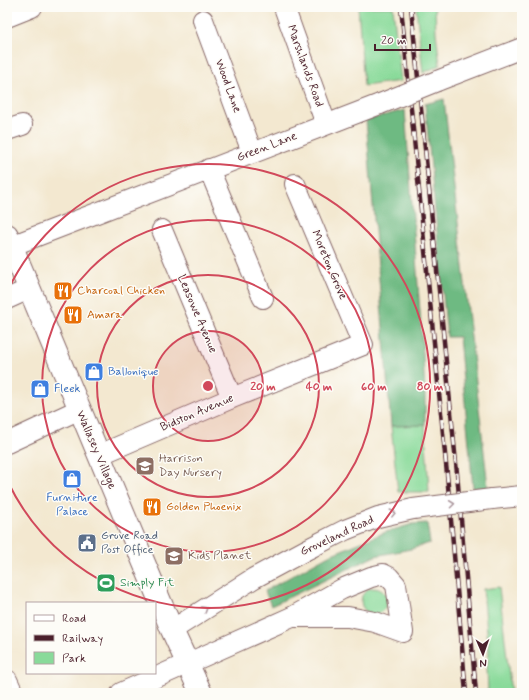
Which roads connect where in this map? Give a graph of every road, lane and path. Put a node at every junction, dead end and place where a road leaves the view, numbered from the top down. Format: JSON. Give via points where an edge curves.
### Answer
{"nodes":[{"id":1,"x":32,"y":7,"type":"edge"},
{"id":2,"x":284,"y":7,"type":"edge"},
{"id":3,"x":7,"y":17,"type":"edge"},
{"id":4,"x":203,"y":20,"type":"dead end"},
{"id":5,"x":522,"y":48,"type":"edge"},
{"id":6,"x":326,"y":124,"type":"junction"},
{"id":7,"x":252,"y":152,"type":"junction"},
{"id":8,"x":209,"y":169,"type":"junction"},
{"id":9,"x":295,"y":184,"type":"dead end"},
{"id":10,"x":162,"y":230,"type":"dead end"},
{"id":11,"x":11,"y":252,"type":"edge"},
{"id":12,"x":29,"y":289,"type":"junction"},
{"id":13,"x":263,"y":298,"type":"dead end"},
{"id":14,"x":7,"y":299,"type":"edge"},
{"id":15,"x":363,"y":345,"type":"joint"},
{"id":16,"x":232,"y":398,"type":"junction"},
{"id":17,"x":80,"y":409,"type":"junction"},
{"id":18,"x":7,"y":443,"type":"edge"},
{"id":19,"x":99,"y":455,"type":"junction"},
{"id":20,"x":522,"y":496,"type":"edge"},
{"id":21,"x":292,"y":617,"type":"junction"},
{"id":22,"x":172,"y":630,"type":"junction"},
{"id":23,"x":188,"y":663,"type":"junction"},
{"id":24,"x":7,"y":680,"type":"edge"},
{"id":25,"x":13,"y":693,"type":"edge"},
{"id":26,"x":121,"y":693,"type":"edge"},
{"id":27,"x":201,"y":693,"type":"edge"}],
"edges":[{"from":1,"to":3,"type":"street"},
{"from":2,"to":6,"type":"street","name":"Marshlands Road"},
{"from":4,"to":7,"type":"street","name":"Wood Lane"},
{"from":5,"to":6,"type":"street","name":"Green Lane","bridge":true},
{"from":6,"to":7,"type":"street","name":"Green Lane"},
{"from":7,"to":8,"type":"street","name":"Green Lane"},
{"from":8,"to":11,"type":"street","name":"Green Lane"},
{"from":8,"to":13,"type":"street"},
{"from":9,"to":15,"type":"street","name":"Moreton Grove"},
{"from":10,"to":16,"type":"street","name":"Leasowe Avenue"},
{"from":11,"to":12,"type":"main road","name":"Wallasey Village"},
{"from":12,"to":14,"type":"street"},
{"from":12,"to":17,"type":"main road","name":"Wallasey Village"},
{"from":15,"to":16,"type":"street","name":"Bidston Avenue"},
{"from":16,"to":19,"type":"street","name":"Bidston Avenue"},
{"from":17,"to":18,"type":"street"},
{"from":17,"to":19,"type":"main road","name":"Wallasey Village"},
{"from":19,"to":22,"type":"main road","name":"Wallasey Village"},
{"from":22,"to":20,"type":"street","name":"Groveland Road","one_way":true,"bridge":true,"via":[[254,578],[345,530],[378,517],[413,508]]},
{"from":21,"to":21,"type":"street","via":[[348,617],[375,622],[403,632],[396,585],[383,574],[342,588]]},
{"from":21,"to":23,"type":"street"},
{"from":22,"to":23,"type":"main road","name":"Wallasey Village"},
{"from":23,"to":26,"type":"street"},
{"from":23,"to":27,"type":"main road","name":"Wallasey Village"},
{"from":24,"to":25,"type":"street"}]}
